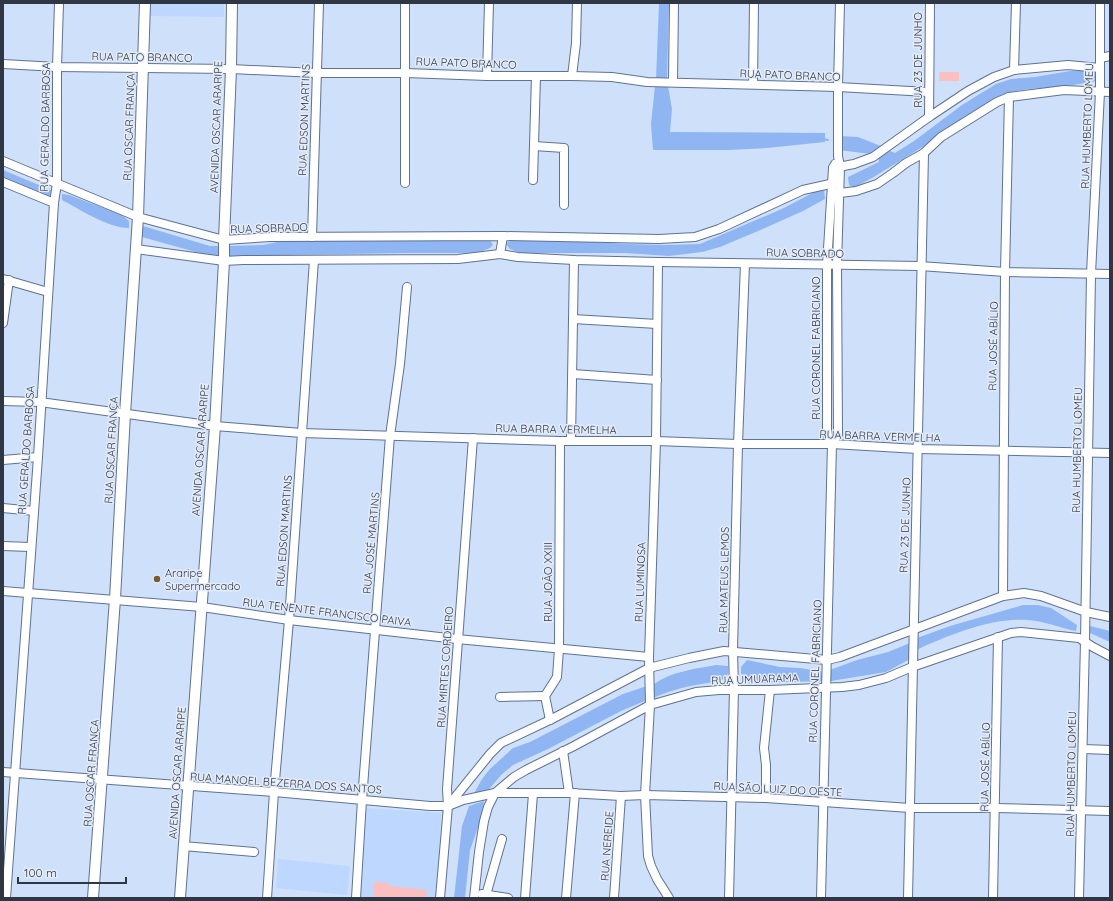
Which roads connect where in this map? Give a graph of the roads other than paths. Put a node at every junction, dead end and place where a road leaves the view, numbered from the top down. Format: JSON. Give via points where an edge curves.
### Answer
{"nodes":[{"id":1,"x":59,"y":3,"type":"edge"},
{"id":2,"x":144,"y":3,"type":"edge"},
{"id":3,"x":232,"y":3,"type":"edge"},
{"id":4,"x":319,"y":3,"type":"edge"},
{"id":5,"x":405,"y":3,"type":"edge"},
{"id":6,"x":489,"y":3,"type":"edge"},
{"id":7,"x":577,"y":3,"type":"edge"},
{"id":8,"x":674,"y":3,"type":"edge"},
{"id":9,"x":754,"y":3,"type":"edge"},
{"id":10,"x":840,"y":3,"type":"edge"},
{"id":11,"x":930,"y":3,"type":"edge"},
{"id":12,"x":1016,"y":3,"type":"edge"},
{"id":13,"x":1100,"y":3,"type":"edge"},
{"id":14,"x":1110,"y":56,"type":"edge"},
{"id":15,"x":1100,"y":58,"type":"junction"},
{"id":16,"x":3,"y":64,"type":"edge"},
{"id":17,"x":57,"y":67,"type":"junction"},
{"id":18,"x":143,"y":67,"type":"junction"},
{"id":19,"x":1100,"y":68,"type":"junction"},
{"id":20,"x":231,"y":69,"type":"junction"},
{"id":21,"x":1014,"y":70,"type":"junction"},
{"id":22,"x":316,"y":72,"type":"junction"},
{"id":23,"x":406,"y":73,"type":"junction"},
{"id":24,"x":487,"y":76,"type":"junction"},
{"id":25,"x":536,"y":76,"type":"junction"},
{"id":26,"x":572,"y":76,"type":"junction"},
{"id":27,"x":673,"y":82,"type":"junction"},
{"id":28,"x":753,"y":84,"type":"junction"},
{"id":29,"x":838,"y":87,"type":"junction"},
{"id":30,"x":928,"y":92,"type":"junction"},
{"id":31,"x":1100,"y":92,"type":"junction"},
{"id":32,"x":1110,"y":92,"type":"edge"},
{"id":33,"x":1009,"y":97,"type":"junction"},
{"id":34,"x":929,"y":117,"type":"junction"},
{"id":35,"x":534,"y":146,"type":"junction"},
{"id":36,"x":924,"y":153,"type":"junction"},
{"id":37,"x":3,"y":162,"type":"edge"},
{"id":38,"x":837,"y":168,"type":"junction"},
{"id":39,"x":533,"y":180,"type":"dead end"},
{"id":40,"x":3,"y":182,"type":"edge"},
{"id":41,"x":56,"y":183,"type":"junction"},
{"id":42,"x":405,"y":183,"type":"dead end"},
{"id":43,"x":836,"y":183,"type":"junction"},
{"id":44,"x":835,"y":194,"type":"junction"},
{"id":45,"x":54,"y":203,"type":"junction"},
{"id":46,"x":564,"y":205,"type":"dead end"},
{"id":47,"x":138,"y":217,"type":"junction"},
{"id":48,"x":503,"y":236,"type":"junction"},
{"id":49,"x":312,"y":237,"type":"junction"},
{"id":50,"x":224,"y":240,"type":"junction"},
{"id":51,"x":136,"y":248,"type":"junction"},
{"id":52,"x":500,"y":254,"type":"junction"},
{"id":53,"x":314,"y":260,"type":"junction"},
{"id":54,"x":574,"y":260,"type":"junction"},
{"id":55,"x":224,"y":261,"type":"junction"},
{"id":56,"x":658,"y":262,"type":"junction"},
{"id":57,"x":745,"y":264,"type":"junction"},
{"id":58,"x":828,"y":265,"type":"junction"},
{"id":59,"x":837,"y":265,"type":"junction"},
{"id":60,"x":920,"y":266,"type":"junction"},
{"id":61,"x":1005,"y":272,"type":"junction"},
{"id":62,"x":1092,"y":274,"type":"junction"},
{"id":63,"x":1110,"y":274,"type":"edge"},
{"id":64,"x":6,"y":280,"type":"edge"},
{"id":65,"x":407,"y":287,"type":"dead end"},
{"id":66,"x":48,"y":292,"type":"junction"},
{"id":67,"x":573,"y":319,"type":"junction"},
{"id":68,"x":3,"y":323,"type":"edge"},
{"id":69,"x":657,"y":324,"type":"junction"},
{"id":70,"x":573,"y":374,"type":"junction"},
{"id":71,"x":657,"y":380,"type":"junction"},
{"id":72,"x":3,"y":401,"type":"edge"},
{"id":73,"x":40,"y":402,"type":"junction"},
{"id":74,"x":125,"y":414,"type":"junction"},
{"id":75,"x":215,"y":426,"type":"junction"},
{"id":76,"x":302,"y":433,"type":"junction"},
{"id":77,"x":390,"y":436,"type":"junction"},
{"id":78,"x":473,"y":438,"type":"junction"},
{"id":79,"x":571,"y":440,"type":"junction"},
{"id":80,"x":560,"y":441,"type":"junction"},
{"id":81,"x":656,"y":441,"type":"junction"},
{"id":82,"x":738,"y":444,"type":"junction"},
{"id":83,"x":832,"y":444,"type":"junction"},
{"id":84,"x":918,"y":449,"type":"junction"},
{"id":85,"x":1003,"y":451,"type":"junction"},
{"id":86,"x":1088,"y":453,"type":"junction"},
{"id":87,"x":1110,"y":453,"type":"edge"},
{"id":88,"x":38,"y":457,"type":"junction"},
{"id":89,"x":3,"y":460,"type":"edge"},
{"id":90,"x":3,"y":508,"type":"edge"},
{"id":91,"x":34,"y":511,"type":"junction"},
{"id":92,"x":3,"y":546,"type":"edge"},
{"id":93,"x":30,"y":547,"type":"junction"},
{"id":94,"x":3,"y":591,"type":"edge"},
{"id":95,"x":27,"y":592,"type":"junction"},
{"id":96,"x":1003,"y":596,"type":"junction"},
{"id":97,"x":115,"y":600,"type":"junction"},
{"id":98,"x":202,"y":607,"type":"junction"},
{"id":99,"x":1086,"y":612,"type":"junction"},
{"id":100,"x":1110,"y":617,"type":"edge"},
{"id":101,"x":289,"y":620,"type":"junction"},
{"id":102,"x":375,"y":629,"type":"junction"},
{"id":103,"x":913,"y":630,"type":"junction"},
{"id":104,"x":998,"y":637,"type":"junction"},
{"id":105,"x":457,"y":639,"type":"junction"},
{"id":106,"x":1085,"y":641,"type":"junction"},
{"id":107,"x":559,"y":649,"type":"junction"},
{"id":108,"x":733,"y":652,"type":"junction"},
{"id":109,"x":1110,"y":656,"type":"edge"},
{"id":110,"x":649,"y":657,"type":"junction"},
{"id":111,"x":827,"y":660,"type":"junction"},
{"id":112,"x":912,"y":667,"type":"junction"},
{"id":113,"x":649,"y":668,"type":"junction"},
{"id":114,"x":826,"y":688,"type":"junction"},
{"id":115,"x":734,"y":689,"type":"junction"},
{"id":116,"x":770,"y":690,"type":"junction"},
{"id":117,"x":500,"y":696,"type":"dead end"},
{"id":118,"x":545,"y":696,"type":"junction"},
{"id":119,"x":650,"y":705,"type":"junction"},
{"id":120,"x":550,"y":720,"type":"junction"},
{"id":121,"x":1083,"y":749,"type":"junction"},
{"id":122,"x":1110,"y":750,"type":"edge"},
{"id":123,"x":563,"y":751,"type":"junction"},
{"id":124,"x":3,"y":772,"type":"edge"},
{"id":125,"x":15,"y":773,"type":"junction"},
{"id":126,"x":102,"y":779,"type":"junction"},
{"id":127,"x":188,"y":787,"type":"junction"},
{"id":128,"x":274,"y":792,"type":"junction"},
{"id":129,"x":495,"y":793,"type":"junction"},
{"id":130,"x":572,"y":793,"type":"junction"},
{"id":131,"x":533,"y":794,"type":"junction"},
{"id":132,"x":645,"y":795,"type":"junction"},
{"id":133,"x":622,"y":796,"type":"junction"},
{"id":134,"x":732,"y":798,"type":"junction"},
{"id":135,"x":766,"y":798,"type":"junction"},
{"id":136,"x":362,"y":800,"type":"junction"},
{"id":137,"x":822,"y":802,"type":"junction"},
{"id":138,"x":448,"y":806,"type":"junction"},
{"id":139,"x":910,"y":808,"type":"junction"},
{"id":140,"x":995,"y":808,"type":"junction"},
{"id":141,"x":1082,"y":810,"type":"junction"},
{"id":142,"x":1110,"y":811,"type":"edge"},
{"id":143,"x":502,"y":839,"type":"dead end"},
{"id":144,"x":183,"y":846,"type":"junction"},
{"id":145,"x":254,"y":852,"type":"dead end"},
{"id":146,"x":486,"y":895,"type":"junction"},
{"id":147,"x":475,"y":896,"type":"edge"},
{"id":148,"x":6,"y":898,"type":"edge"},
{"id":149,"x":93,"y":898,"type":"edge"},
{"id":150,"x":180,"y":898,"type":"edge"},
{"id":151,"x":267,"y":898,"type":"edge"},
{"id":152,"x":356,"y":898,"type":"edge"},
{"id":153,"x":440,"y":898,"type":"edge"},
{"id":154,"x":508,"y":898,"type":"edge"},
{"id":155,"x":524,"y":898,"type":"edge"},
{"id":156,"x":566,"y":898,"type":"edge"},
{"id":157,"x":614,"y":898,"type":"edge"},
{"id":158,"x":669,"y":898,"type":"edge"},
{"id":159,"x":729,"y":898,"type":"edge"},
{"id":160,"x":821,"y":898,"type":"edge"},
{"id":161,"x":908,"y":898,"type":"edge"},
{"id":162,"x":993,"y":898,"type":"edge"},
{"id":163,"x":1079,"y":898,"type":"edge"}],
"edges":[{"from":1,"to":17,"type":"street","name":"RUA GERALDO BARBOSA"},
{"from":2,"to":18,"type":"street","name":"RUA OSCAR FRANÇA"},
{"from":3,"to":20,"type":"street","name":"AVENIDA OSCAR ARARIPE"},
{"from":4,"to":22,"type":"street","name":"RUA EDSON MARTINS"},
{"from":5,"to":23,"type":"street"},
{"from":6,"to":24,"type":"street"},
{"from":7,"to":26,"type":"street"},
{"from":8,"to":27,"type":"street"},
{"from":9,"to":28,"type":"street"},
{"from":10,"to":29,"type":"street","name":"RUA CORONEL FABRICIANO"},
{"from":11,"to":30,"type":"street","name":"RUA 23 DE JUNHO"},
{"from":12,"to":21,"type":"street"},
{"from":13,"to":15,"type":"street","name":"RUA HUMBERTO LOMEU"},
{"from":14,"to":15,"type":"street"},
{"from":15,"to":19,"type":"street","name":"RUA HUMBERTO LOMEU"},
{"from":16,"to":17,"type":"street","name":"RUA PATO BRANCO"},
{"from":17,"to":18,"type":"street","name":"RUA PATO BRANCO"},
{"from":17,"to":41,"type":"street","name":"RUA GERALDO BARBOSA"},
{"from":18,"to":20,"type":"street","name":"RUA PATO BRANCO"},
{"from":18,"to":47,"type":"street","name":"RUA OSCAR FRANÇA"},
{"from":19,"to":21,"type":"street","via":[[1068,65]]},
{"from":19,"to":31,"type":"street","name":"RUA HUMBERTO LOMEU"},
{"from":20,"to":22,"type":"street","name":"RUA PATO BRANCO"},
{"from":20,"to":50,"type":"street","name":"AVENIDA OSCAR ARARIPE"},
{"from":21,"to":34,"type":"street","via":[[968,91]]},
{"from":22,"to":23,"type":"street","name":"RUA PATO BRANCO"},
{"from":22,"to":49,"type":"street","name":"RUA EDSON MARTINS"},
{"from":23,"to":24,"type":"street","name":"RUA PATO BRANCO"},
{"from":23,"to":42,"type":"street"},
{"from":24,"to":25,"type":"street","name":"RUA PATO BRANCO"},
{"from":25,"to":26,"type":"street","name":"RUA PATO BRANCO"},
{"from":25,"to":35,"type":"street"},
{"from":26,"to":27,"type":"street","name":"RUA PATO BRANCO"},
{"from":27,"to":28,"type":"street","name":"RUA PATO BRANCO"},
{"from":28,"to":29,"type":"street","name":"RUA PATO BRANCO"},
{"from":29,"to":30,"type":"street","name":"RUA PATO BRANCO"},
{"from":29,"to":38,"type":"street","name":"RUA CORONEL FABRICIANO"},
{"from":30,"to":34,"type":"street","name":"RUA 23 DE JUNHO"},
{"from":31,"to":32,"type":"street"},
{"from":31,"to":33,"type":"street","via":[[1064,90]]},
{"from":31,"to":62,"type":"street","name":"RUA HUMBERTO LOMEU"},
{"from":33,"to":36,"type":"street","via":[[948,133]]},
{"from":33,"to":61,"type":"street","name":"RUA JOSÉ ABÍLIO"},
{"from":34,"to":38,"type":"street","via":[[873,157]]},
{"from":35,"to":39,"type":"street"},
{"from":35,"to":46,"type":"street","via":[[564,148]]},
{"from":36,"to":44,"type":"street","via":[[906,162],[876,184],[856,191]]},
{"from":36,"to":60,"type":"street","name":"RUA 23 DE JUNHO"},
{"from":37,"to":41,"type":"street","name":"RUA SOBRADO"},
{"from":38,"to":43,"type":"street","name":"RUA CORONEL FABRICIANO"},
{"from":40,"to":45,"type":"street"},
{"from":41,"to":45,"type":"street","name":"RUA GERALDO BARBOSA"},
{"from":41,"to":47,"type":"street","name":"RUA SOBRADO"},
{"from":43,"to":44,"type":"street","name":"RUA CORONEL FABRICIANO"},
{"from":43,"to":48,"type":"street","name":"RUA SOBRADO","via":[[803,190],[719,229],[695,237],[659,239]]},
{"from":44,"to":58,"type":"street","name":"RUA CORONEL FABRICIANO"},
{"from":44,"to":59,"type":"street","name":"RUA CORONEL FABRICIANO"},
{"from":45,"to":66,"type":"street","name":"RUA GERALDO BARBOSA"},
{"from":47,"to":50,"type":"street","name":"RUA SOBRADO"},
{"from":47,"to":51,"type":"street","name":"RUA OSCAR FRANÇA"},
{"from":48,"to":49,"type":"street","name":"RUA SOBRADO"},
{"from":48,"to":52,"type":"street"},
{"from":49,"to":50,"type":"street","name":"RUA SOBRADO"},
{"from":50,"to":55,"type":"street","name":"AVENIDA OSCAR ARARIPE"},
{"from":51,"to":55,"type":"street","name":"RUA SOBRADO"},
{"from":51,"to":74,"type":"street","name":"RUA OSCAR FRANÇA"},
{"from":52,"to":53,"type":"street","name":"RUA SOBRADO","via":[[458,259]]},
{"from":52,"to":54,"type":"street","name":"RUA SOBRADO"},
{"from":53,"to":55,"type":"street","name":"RUA SOBRADO"},
{"from":53,"to":76,"type":"street","name":"RUA EDSON MARTINS"},
{"from":54,"to":56,"type":"street","name":"RUA SOBRADO"},
{"from":54,"to":67,"type":"street"},
{"from":55,"to":75,"type":"street","name":"AVENIDA OSCAR ARARIPE"},
{"from":56,"to":57,"type":"street","name":"RUA SOBRADO"},
{"from":56,"to":69,"type":"street","name":"RUA LUMINOSA"},
{"from":57,"to":58,"type":"street","name":"RUA SOBRADO"},
{"from":57,"to":82,"type":"street","name":"RUA MATEUS LEMOS"},
{"from":58,"to":59,"type":"street","name":"RUA SOBRADO"},
{"from":58,"to":83,"type":"street","name":"RUA CORONEL FABRICIANO","via":[[827,434]]},
{"from":59,"to":60,"type":"street","name":"RUA SOBRADO"},
{"from":59,"to":83,"type":"street","name":"RUA CORONEL FABRICIANO","via":[[838,434]]},
{"from":60,"to":61,"type":"street","name":"RUA SOBRADO"},
{"from":60,"to":84,"type":"street","name":"RUA 23 DE JUNHO"},
{"from":61,"to":62,"type":"street","name":"RUA SOBRADO"},
{"from":61,"to":85,"type":"street","name":"RUA JOSÉ ABÍLIO"},
{"from":62,"to":63,"type":"street","name":"RUA SOBRADO"},
{"from":62,"to":86,"type":"street","name":"RUA HUMBERTO LOMEU"},
{"from":64,"to":66,"type":"street"},
{"from":64,"to":68,"type":"street"},
{"from":65,"to":77,"type":"street","name":"RUA JOSÉ MARTINS"},
{"from":66,"to":73,"type":"street","name":"RUA GERALDO BARBOSA"},
{"from":67,"to":69,"type":"street"},
{"from":67,"to":70,"type":"street"},
{"from":69,"to":71,"type":"street","name":"RUA LUMINOSA"},
{"from":70,"to":71,"type":"street"},
{"from":70,"to":79,"type":"street"},
{"from":71,"to":81,"type":"street","name":"RUA LUMINOSA"},
{"from":72,"to":73,"type":"street","name":"RUA BARRA VERMELHA"},
{"from":73,"to":74,"type":"street","name":"RUA BARRA VERMELHA"},
{"from":73,"to":88,"type":"street","name":"RUA GERALDO BARBOSA"},
{"from":74,"to":75,"type":"street","name":"RUA BARRA VERMELHA"},
{"from":74,"to":97,"type":"street","name":"RUA OSCAR FRANÇA"},
{"from":75,"to":76,"type":"street","name":"RUA BARRA VERMELHA"},
{"from":75,"to":98,"type":"street","name":"AVENIDA OSCAR ARARIPE"},
{"from":76,"to":77,"type":"street","name":"RUA BARRA VERMELHA"},
{"from":76,"to":101,"type":"street","name":"RUA EDSON MARTINS"},
{"from":77,"to":78,"type":"street","name":"RUA BARRA VERMELHA"},
{"from":77,"to":102,"type":"street","name":"RUA JOSÉ MARTINS"},
{"from":78,"to":80,"type":"street","name":"RUA BARRA VERMELHA"},
{"from":78,"to":105,"type":"street","name":"RUA MIRTES CORDEIRO"},
{"from":79,"to":80,"type":"street","name":"RUA BARRA VERMELHA"},
{"from":79,"to":81,"type":"street","name":"RUA BARRA VERMELHA"},
{"from":80,"to":107,"type":"street","name":"RUA JOÃO XXIII"},
{"from":81,"to":82,"type":"street","name":"RUA BARRA VERMELHA"},
{"from":81,"to":110,"type":"street","name":"RUA LUMINOSA"},
{"from":82,"to":83,"type":"street","name":"RUA BARRA VERMELHA"},
{"from":82,"to":108,"type":"street","name":"RUA MATEUS LEMOS"},
{"from":83,"to":84,"type":"street","name":"RUA BARRA VERMELHA"},
{"from":83,"to":111,"type":"street","name":"RUA CORONEL FABRICIANO"},
{"from":84,"to":85,"type":"street","name":"RUA BARRA VERMELHA"},
{"from":84,"to":103,"type":"street","name":"RUA 23 DE JUNHO"},
{"from":85,"to":86,"type":"street","name":"RUA BARRA VERMELHA"},
{"from":85,"to":96,"type":"street","name":"RUA JOSÉ ABÍLIO"},
{"from":86,"to":87,"type":"street","name":"RUA BARRA VERMELHA"},
{"from":86,"to":99,"type":"street","name":"RUA HUMBERTO LOMEU"},
{"from":88,"to":89,"type":"street"},
{"from":88,"to":91,"type":"street","name":"RUA GERALDO BARBOSA"},
{"from":90,"to":91,"type":"street"},
{"from":91,"to":93,"type":"street","name":"RUA GERALDO BARBOSA"},
{"from":92,"to":93,"type":"street"},
{"from":93,"to":95,"type":"street","name":"RUA GERALDO BARBOSA"},
{"from":94,"to":95,"type":"street","name":"RUA TENENTE FRANCISCO PAIVA"},
{"from":95,"to":97,"type":"street","name":"RUA TENENTE FRANCISCO PAIVA"},
{"from":95,"to":125,"type":"street","name":"RUA GERALDO BARBOSA"},
{"from":96,"to":99,"type":"street","name":"RUA UMUARAMA","via":[[1024,593],[1041,596]]},
{"from":96,"to":103,"type":"street","name":"RUA UMUARAMA"},
{"from":97,"to":98,"type":"street","name":"RUA TENENTE FRANCISCO PAIVA"},
{"from":97,"to":126,"type":"street","name":"RUA OSCAR FRANÇA"},
{"from":98,"to":101,"type":"street","name":"RUA TENENTE FRANCISCO PAIVA"},
{"from":98,"to":127,"type":"street","name":"AVENIDA OSCAR ARARIPE"},
{"from":99,"to":100,"type":"street","name":"RUA UMUARAMA"},
{"from":99,"to":106,"type":"street","name":"RUA HUMBERTO LOMEU"},
{"from":101,"to":102,"type":"street","name":"RUA TENENTE FRANCISCO PAIVA"},
{"from":101,"to":128,"type":"street","name":"RUA EDSON MARTINS"},
{"from":102,"to":105,"type":"street","name":"RUA TENENTE FRANCISCO PAIVA"},
{"from":102,"to":136,"type":"street","name":"RUA JOSÉ MARTINS"},
{"from":103,"to":111,"type":"street","name":"RUA UMUARAMA"},
{"from":103,"to":112,"type":"street","name":"RUA 23 DE JUNHO"},
{"from":104,"to":106,"type":"street","name":"RUA UMUARAMA","via":[[1021,632],[1079,638]]},
{"from":104,"to":112,"type":"street","name":"RUA UMUARAMA"},
{"from":104,"to":140,"type":"street","name":"RUA JOSÉ ABÍLIO"},
{"from":105,"to":107,"type":"street","name":"RUA TENENTE FRANCISCO PAIVA"},
{"from":105,"to":138,"type":"street","name":"RUA MIRTES CORDEIRO"},
{"from":106,"to":109,"type":"street","name":"RUA UMUARAMA"},
{"from":106,"to":121,"type":"street","name":"RUA HUMBERTO LOMEU"},
{"from":107,"to":110,"type":"street","name":"RUA TENENTE FRANCISCO PAIVA"},
{"from":107,"to":118,"type":"street","name":"RUA JOÃO XXIII","via":[[557,677]]},
{"from":108,"to":111,"type":"street","name":"RUA UMUARAMA"},
{"from":108,"to":113,"type":"street","name":"RUA UMUARAMA","via":[[724,651]]},
{"from":108,"to":115,"type":"street","name":"RUA MATEUS LEMOS"},
{"from":110,"to":113,"type":"street","name":"RUA LUMINOSA"},
{"from":111,"to":114,"type":"street","name":"RUA CORONEL FABRICIANO"},
{"from":112,"to":114,"type":"street","name":"RUA UMUARAMA","via":[[886,678],[859,685]]},
{"from":112,"to":139,"type":"street","name":"RUA 23 DE JUNHO"},
{"from":113,"to":119,"type":"street","name":"RUA LUMINOSA"},
{"from":113,"to":120,"type":"street","name":"RUA UMUARAMA"},
{"from":114,"to":116,"type":"street","name":"RUA UMUARAMA"},
{"from":114,"to":137,"type":"street","name":"RUA CORONEL FABRICIANO"},
{"from":115,"to":116,"type":"street","name":"RUA UMUARAMA"},
{"from":115,"to":119,"type":"street","name":"RUA UMUARAMA","via":[[696,692]]},
{"from":115,"to":134,"type":"street","name":"RUA MATEUS LEMOS"},
{"from":116,"to":135,"type":"street","via":[[764,748]]},
{"from":117,"to":118,"type":"street"},
{"from":118,"to":120,"type":"street"},
{"from":119,"to":123,"type":"street","name":"RUA UMUARAMA"},
{"from":119,"to":132,"type":"street","name":"RUA LUMINOSA"},
{"from":120,"to":138,"type":"street","name":"RUA UMUARAMA","via":[[502,743]]},
{"from":121,"to":122,"type":"street"},
{"from":121,"to":141,"type":"street","name":"RUA HUMBERTO LOMEU"},
{"from":123,"to":129,"type":"street","name":"RUA UMUARAMA","via":[[514,777]]},
{"from":123,"to":130,"type":"street"},
{"from":124,"to":125,"type":"street","name":"RUA MANOEL BEZERRA DOS SANTOS"},
{"from":125,"to":126,"type":"street","name":"RUA MANOEL BEZERRA DOS SANTOS"},
{"from":125,"to":148,"type":"street","name":"RUA GERALDO BARBOSA"},
{"from":126,"to":127,"type":"street","name":"RUA MANOEL BEZERRA DOS SANTOS"},
{"from":126,"to":149,"type":"street","name":"RUA OSCAR FRANÇA"},
{"from":127,"to":128,"type":"street","name":"RUA MANOEL BEZERRA DOS SANTOS"},
{"from":127,"to":144,"type":"street","name":"AVENIDA OSCAR ARARIPE"},
{"from":128,"to":136,"type":"street","name":"RUA MANOEL BEZERRA DOS SANTOS"},
{"from":128,"to":151,"type":"street","name":"RUA EDSON MARTINS"},
{"from":129,"to":131,"type":"street","name":"RUA SÃO LUIZ DO OESTE"},
{"from":129,"to":138,"type":"street","name":"RUA SÃO LUIZ DO OESTE"},
{"from":129,"to":147,"type":"street","name":"RUA UMUARAMA","via":[[484,821]]},
{"from":130,"to":131,"type":"street","name":"RUA SÃO LUIZ DO OESTE"},
{"from":130,"to":133,"type":"street","name":"RUA SÃO LUIZ DO OESTE"},
{"from":130,"to":156,"type":"street"},
{"from":131,"to":155,"type":"street"},
{"from":132,"to":133,"type":"street","name":"RUA SÃO LUIZ DO OESTE"},
{"from":132,"to":134,"type":"street","name":"RUA SÃO LUIZ DO OESTE"},
{"from":132,"to":158,"type":"street","name":"RUA LUMINOSA","via":[[648,856],[657,879]]},
{"from":133,"to":157,"type":"street","name":"RUA NEREIDE"},
{"from":134,"to":135,"type":"street","name":"RUA SÃO LUIZ DO OESTE"},
{"from":134,"to":159,"type":"street","name":"RUA MATEUS LEMOS"},
{"from":135,"to":137,"type":"street","name":"RUA SÃO LUIZ DO OESTE"},
{"from":136,"to":138,"type":"street","name":"RUA MANOEL BEZERRA DOS SANTOS"},
{"from":136,"to":152,"type":"street","name":"RUA JOSÉ MARTINS"},
{"from":137,"to":139,"type":"street","name":"RUA SÃO LUIZ DO OESTE"},
{"from":137,"to":160,"type":"street","name":"RUA CORONEL FABRICIANO"},
{"from":138,"to":153,"type":"street","name":"RUA MIRTES CORDEIRO"},
{"from":139,"to":140,"type":"street","name":"RUA SÃO LUIZ DO OESTE"},
{"from":139,"to":161,"type":"street","name":"RUA 23 DE JUNHO"},
{"from":140,"to":141,"type":"street","name":"RUA SÃO LUIZ DO OESTE"},
{"from":140,"to":162,"type":"street","name":"RUA JOSÉ ABÍLIO"},
{"from":141,"to":142,"type":"street","name":"RUA SÃO LUIZ DO OESTE"},
{"from":141,"to":163,"type":"street","name":"RUA HUMBERTO LOMEU"},
{"from":143,"to":146,"type":"street"},
{"from":144,"to":145,"type":"street"},
{"from":144,"to":150,"type":"street","name":"AVENIDA OSCAR ARARIPE"},
{"from":146,"to":147,"type":"street"},
{"from":146,"to":154,"type":"street"}]}
